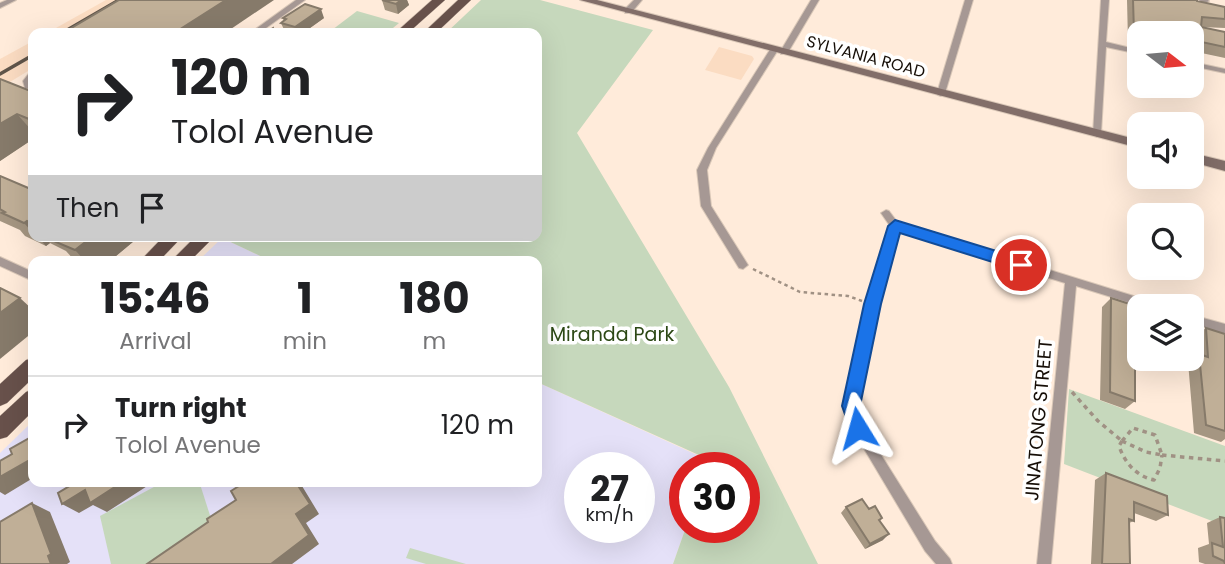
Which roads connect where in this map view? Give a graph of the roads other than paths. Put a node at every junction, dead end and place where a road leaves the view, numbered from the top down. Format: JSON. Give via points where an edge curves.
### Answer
{"nodes":[{"id":1,"x":12,"y":0,"type":"edge"},
{"id":2,"x":301,"y":0,"type":"edge"},
{"id":3,"x":439,"y":0,"type":"edge"},
{"id":4,"x":465,"y":0,"type":"edge"},
{"id":5,"x":585,"y":0,"type":"edge"},
{"id":6,"x":638,"y":0,"type":"edge"},
{"id":7,"x":815,"y":0,"type":"edge"},
{"id":8,"x":969,"y":0,"type":"edge"},
{"id":9,"x":1105,"y":0,"type":"edge"},
{"id":10,"x":0,"y":6,"type":"edge"},
{"id":11,"x":628,"y":11,"type":"junction"},
{"id":12,"x":261,"y":28,"type":"edge"},
{"id":13,"x":407,"y":28,"type":"edge"},
{"id":14,"x":434,"y":28,"type":"edge"},
{"id":15,"x":1103,"y":44,"type":"junction"},
{"id":16,"x":1127,"y":49,"type":"edge"},
{"id":17,"x":779,"y":51,"type":"junction"},
{"id":18,"x":1204,"y":67,"type":"edge"},
{"id":19,"x":1225,"y":71,"type":"edge"},
{"id":20,"x":941,"y":93,"type":"junction"},
{"id":21,"x":1097,"y":134,"type":"junction"},
{"id":22,"x":1127,"y":141,"type":"edge"},
{"id":23,"x":1204,"y":161,"type":"edge"},
{"id":24,"x":1225,"y":166,"type":"edge"},
{"id":25,"x":886,"y":213,"type":"dead end"},
{"id":26,"x":895,"y":226,"type":"junction"},
{"id":27,"x":169,"y":242,"type":"edge"},
{"id":28,"x":200,"y":242,"type":"edge"},
{"id":29,"x":153,"y":256,"type":"edge"},
{"id":30,"x":184,"y":256,"type":"edge"},
{"id":31,"x":0,"y":261,"type":"edge"},
{"id":32,"x":743,"y":265,"type":"road end"},
{"id":33,"x":28,"y":275,"type":"edge"},
{"id":34,"x":1071,"y":280,"type":"junction"},
{"id":35,"x":1127,"y":298,"type":"edge"},
{"id":36,"x":1204,"y":323,"type":"edge"},
{"id":37,"x":1225,"y":329,"type":"edge"},
{"id":38,"x":28,"y":371,"type":"edge"},
{"id":39,"x":0,"y":397,"type":"edge"},
{"id":40,"x":28,"y":403,"type":"edge"},
{"id":41,"x":0,"y":430,"type":"edge"},
{"id":42,"x":945,"y":564,"type":"edge"},
{"id":43,"x":1044,"y":564,"type":"edge"}],
"edges":[{"from":1,"to":10,"type":"street"},
{"from":2,"to":12,"type":"street"},
{"from":3,"to":13,"type":"main road"},
{"from":4,"to":14,"type":"main road"},
{"from":5,"to":11,"type":"street","name":"SYLVANIA ROAD"},
{"from":6,"to":11,"type":"street"},
{"from":7,"to":17,"type":"street"},
{"from":8,"to":20,"type":"street"},
{"from":9,"to":15,"type":"street"},
{"from":11,"to":17,"type":"street","name":"SYLVANIA ROAD"},
{"from":15,"to":16,"type":"street"},
{"from":15,"to":21,"type":"street"},
{"from":17,"to":20,"type":"street","name":"SYLVANIA ROAD"},
{"from":17,"to":32,"type":"street","via":[[712,148],[702,170],[706,206]]},
{"from":18,"to":19,"type":"street"},
{"from":20,"to":21,"type":"street","name":"SYLVANIA ROAD"},
{"from":21,"to":22,"type":"street","name":"SYLVANIA ROAD"},
{"from":23,"to":24,"type":"street"},
{"from":25,"to":26,"type":"street"},
{"from":26,"to":34,"type":"street"},
{"from":26,"to":42,"type":"street","via":[[872,304],[851,406],[858,428]]},
{"from":27,"to":29,"type":"main road"},
{"from":28,"to":30,"type":"main road"},
{"from":31,"to":33,"type":"street"},
{"from":34,"to":35,"type":"street"},
{"from":34,"to":43,"type":"street","name":"JINATONG STREET"},
{"from":36,"to":37,"type":"street"},
{"from":38,"to":39,"type":"main road"},
{"from":40,"to":41,"type":"main road"}]}
